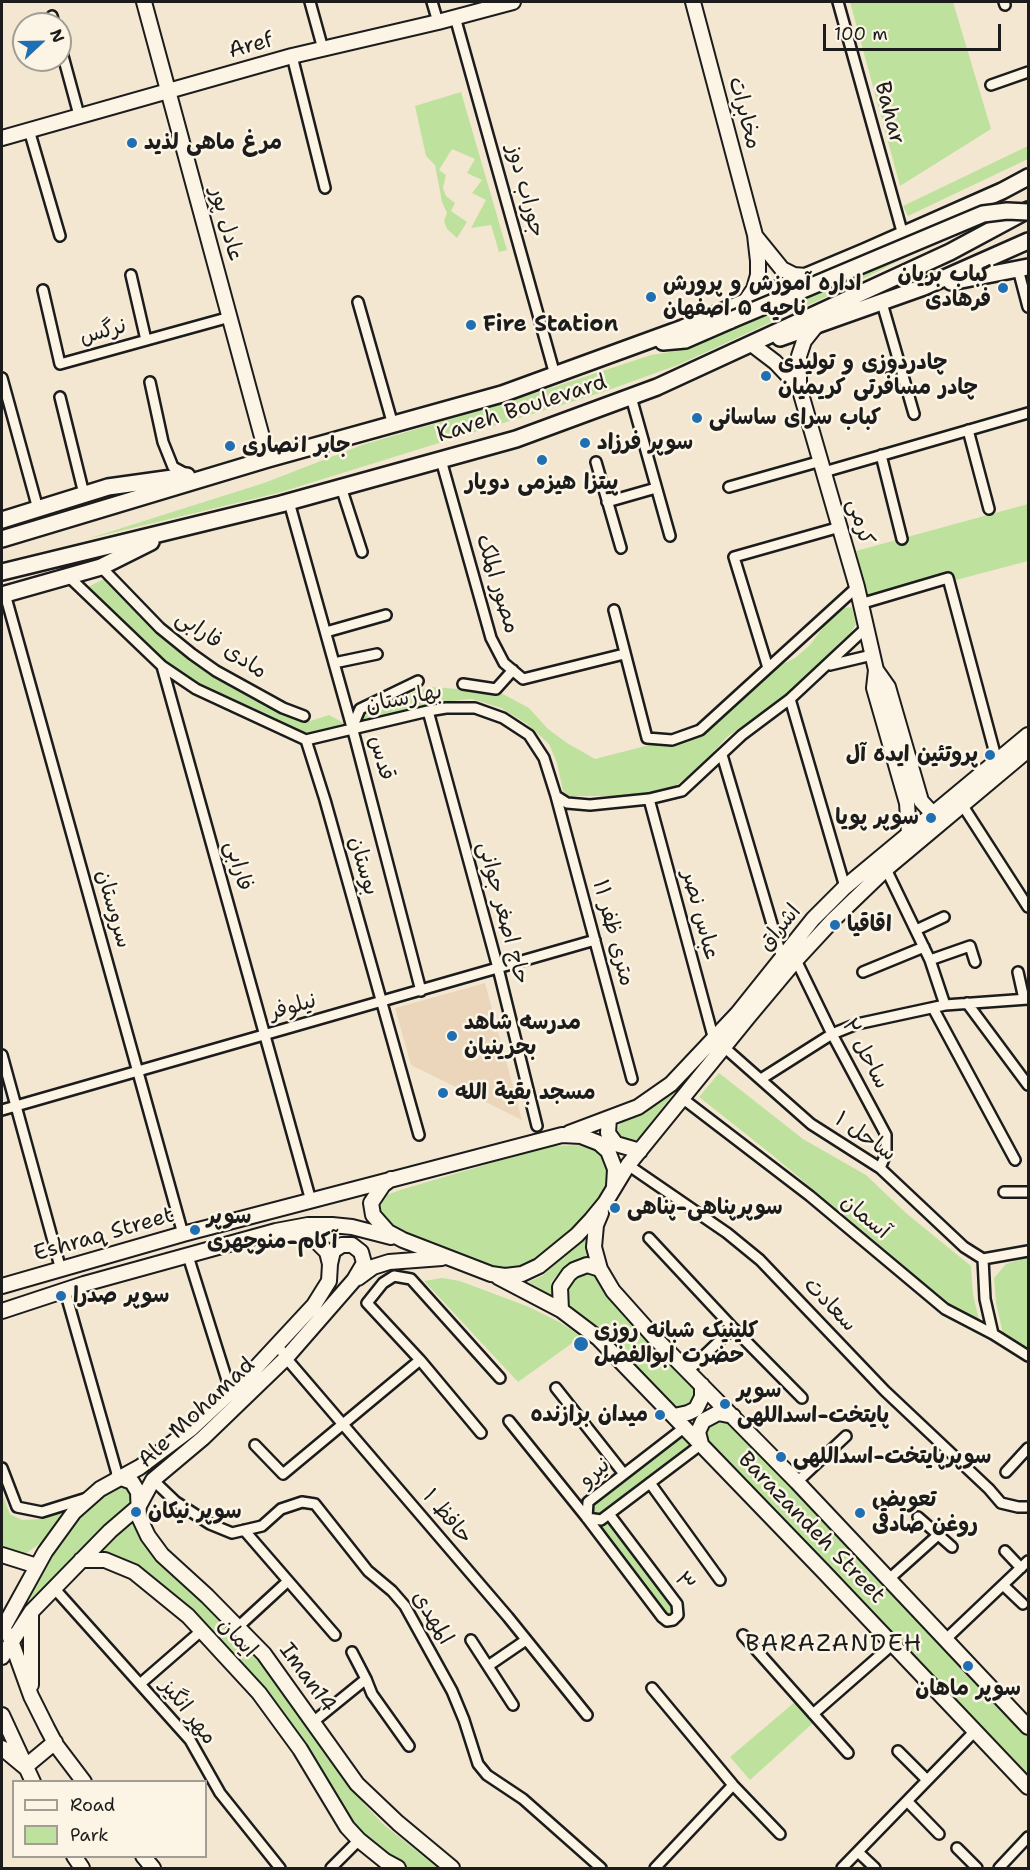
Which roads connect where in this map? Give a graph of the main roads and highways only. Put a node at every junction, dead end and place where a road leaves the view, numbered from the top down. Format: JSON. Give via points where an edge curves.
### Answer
{"nodes":[{"id":1,"x":144,"y":2,"type":"edge"},
{"id":2,"x":513,"y":2,"type":"edge"},
{"id":3,"x":693,"y":2,"type":"edge"},
{"id":4,"x":168,"y":90,"type":"junction"},
{"id":5,"x":2,"y":138,"type":"edge"},
{"id":6,"x":1029,"y":177,"type":"edge"},
{"id":7,"x":1029,"y":211,"type":"edge"},
{"id":8,"x":755,"y":235,"type":"junction"},
{"id":9,"x":1029,"y":241,"type":"edge"},
{"id":10,"x":1023,"y":268,"type":"edge"},
{"id":11,"x":806,"y":276,"type":"junction"},
{"id":12,"x":924,"y":287,"type":"junction"},
{"id":13,"x":745,"y":302,"type":"junction"},
{"id":14,"x":812,"y":321,"type":"junction"},
{"id":15,"x":642,"y":344,"type":"junction"},
{"id":16,"x":754,"y":346,"type":"junction"},
{"id":17,"x":723,"y":356,"type":"junction"},
{"id":18,"x":799,"y":387,"type":"junction"},
{"id":19,"x":268,"y":459,"type":"junction"},
{"id":20,"x":235,"y":469,"type":"junction"},
{"id":21,"x":2,"y":520,"type":"edge"},
{"id":22,"x":172,"y":531,"type":"junction"},
{"id":23,"x":2,"y":539,"type":"edge"},
{"id":24,"x":2,"y":572,"type":"edge"},
{"id":25,"x":3,"y":594,"type":"edge"},
{"id":26,"x":876,"y":670,"type":"junction"},
{"id":27,"x":1029,"y":735,"type":"edge"},
{"id":28,"x":1029,"y":750,"type":"edge"},
{"id":29,"x":933,"y":814,"type":"junction"},
{"id":30,"x":909,"y":834,"type":"junction"},
{"id":31,"x":719,"y":1044,"type":"junction"},
{"id":32,"x":609,"y":1118,"type":"junction"},
{"id":33,"x":562,"y":1135,"type":"junction"},
{"id":34,"x":640,"y":1151,"type":"junction"},
{"id":35,"x":391,"y":1179,"type":"junction"},
{"id":36,"x":614,"y":1188,"type":"junction"},
{"id":37,"x":605,"y":1203,"type":"junction"},
{"id":38,"x":276,"y":1231,"type":"junction"},
{"id":39,"x":403,"y":1240,"type":"junction"},
{"id":40,"x":450,"y":1258,"type":"junction"},
{"id":41,"x":330,"y":1264,"type":"junction"},
{"id":42,"x":600,"y":1269,"type":"junction"},
{"id":43,"x":491,"y":1274,"type":"junction"},
{"id":44,"x":354,"y":1280,"type":"junction"},
{"id":45,"x":2,"y":1286,"type":"edge"},
{"id":46,"x":561,"y":1310,"type":"junction"},
{"id":47,"x":2,"y":1311,"type":"edge"},
{"id":48,"x":702,"y":1385,"type":"junction"},
{"id":49,"x":674,"y":1416,"type":"junction"},
{"id":50,"x":733,"y":1416,"type":"junction"},
{"id":51,"x":698,"y":1446,"type":"junction"},
{"id":52,"x":140,"y":1467,"type":"junction"},
{"id":53,"x":118,"y":1477,"type":"junction"},
{"id":54,"x":153,"y":1480,"type":"junction"},
{"id":55,"x":139,"y":1506,"type":"junction"},
{"id":56,"x":2,"y":1556,"type":"edge"},
{"id":57,"x":81,"y":1560,"type":"junction"},
{"id":58,"x":37,"y":1566,"type":"junction"},
{"id":59,"x":31,"y":1612,"type":"junction"},
{"id":60,"x":2,"y":1623,"type":"edge"},
{"id":61,"x":11,"y":1641,"type":"junction"},
{"id":62,"x":2,"y":1657,"type":"edge"},
{"id":63,"x":31,"y":1696,"type":"junction"},
{"id":64,"x":2,"y":1715,"type":"edge"},
{"id":65,"x":1026,"y":1719,"type":"edge"},
{"id":66,"x":55,"y":1742,"type":"junction"},
{"id":67,"x":2,"y":1748,"type":"edge"},
{"id":68,"x":25,"y":1767,"type":"junction"},
{"id":69,"x":32,"y":1780,"type":"edge"},
{"id":70,"x":83,"y":1780,"type":"edge"},
{"id":71,"x":1029,"y":1787,"type":"edge"},
{"id":72,"x":381,"y":1865,"type":"edge"},
{"id":73,"x":398,"y":1869,"type":"edge"},
{"id":74,"x":452,"y":1869,"type":"edge"}],
"edges":[{"from":1,"to":4,"type":"main road","name":"عادل پور"},
{"from":2,"to":4,"type":"main road","name":"Aref"},
{"from":3,"to":8,"type":"main road","name":"مخابرات"},
{"from":4,"to":5,"type":"main road","name":"Aref"},
{"from":4,"to":19,"type":"main road","name":"عادل پور"},
{"from":6,"to":11,"type":"main road","name":"Kaveh Boulevard"},
{"from":7,"to":14,"type":"main road","name":"Kaveh Boulevard"},
{"from":7,"to":15,"type":"main road","bridge":true,"via":[[983,214],[685,340]]},
{"from":8,"to":11,"type":"main road","via":[[782,269]]},
{"from":8,"to":13,"type":"main road","via":[[758,275]]},
{"from":9,"to":12,"type":"main road"},
{"from":10,"to":12,"type":"main road"},
{"from":11,"to":13,"type":"main road","name":"Kaveh Boulevard"},
{"from":12,"to":14,"type":"main road","via":[[882,303]]},
{"from":13,"to":15,"type":"main road","name":"Kaveh Boulevard"},
{"from":14,"to":16,"type":"main road"},
{"from":14,"to":17,"type":"main road","name":"Kaveh Boulevard"},
{"from":14,"to":18,"type":"main road","name":"کرمی","via":[[799,356]]},
{"from":15,"to":19,"type":"main road","name":"Kaveh Boulevard","via":[[502,394]]},
{"from":16,"to":17,"type":"main road"},
{"from":16,"to":18,"type":"main road","name":"کرمی"},
{"from":17,"to":22,"type":"main road","name":"Kaveh Boulevard","via":[[631,397],[516,439]]},
{"from":18,"to":26,"type":"main road","name":"کرمی"},
{"from":19,"to":20,"type":"main road","name":"Kaveh Boulevard"},
{"from":20,"to":21,"type":"main road","via":[[108,487]]},
{"from":20,"to":23,"type":"main road","name":"Kaveh Boulevard"},
{"from":22,"to":24,"type":"main road","name":"Kaveh Boulevard"},
{"from":22,"to":25,"type":"main road","via":[[101,567]]},
{"from":26,"to":29,"type":"main road","name":"کرمی","via":[[888,687],[921,801]]},
{"from":26,"to":30,"type":"main road","name":"کرمی","via":[[874,688],[907,803]]},
{"from":27,"to":29,"type":"main road","name":"اشراق"},
{"from":28,"to":31,"type":"main road","name":"اشراق","via":[[886,868]]},
{"from":29,"to":30,"type":"main road","name":"اشراق"},
{"from":30,"to":31,"type":"main road","name":"اشراق","via":[[813,919]]},
{"from":31,"to":32,"type":"main road","name":"اشراق","via":[[638,1107]]},
{"from":31,"to":34,"type":"main road","name":"اشراق"},
{"from":32,"to":33,"type":"main road","name":"اشراق"},
{"from":32,"to":34,"type":"main road","via":[[608,1133],[616,1144]]},
{"from":33,"to":35,"type":"main road"},
{"from":33,"to":36,"type":"main road","via":[[581,1136],[608,1151],[615,1169]]},
{"from":34,"to":36,"type":"main road","name":"اشراق"},
{"from":35,"to":39,"type":"main road","via":[[371,1203],[373,1215],[388,1232]]},
{"from":35,"to":45,"type":"main road","name":"Eshraq Street"},
{"from":36,"to":37,"type":"main road"},
{"from":37,"to":42,"type":"main road","name":"Barazandeh Street","via":[[596,1225],[594,1247]]},
{"from":37,"to":43,"type":"main road","via":[[577,1235],[538,1266],[522,1274]]},
{"from":38,"to":39,"type":"main road","name":"Eshraq Street","via":[[332,1225]]},
{"from":38,"to":41,"type":"main road","via":[[308,1237],[327,1252]]},
{"from":38,"to":47,"type":"main road","name":"Eshraq Street"},
{"from":39,"to":40,"type":"main road"},
{"from":40,"to":43,"type":"main road"},
{"from":40,"to":44,"type":"main road","via":[[389,1262]]},
{"from":41,"to":44,"type":"main road","via":[[333,1251],[342,1245],[352,1245],[361,1252],[364,1263]]},
{"from":41,"to":52,"type":"main road","name":"Ale Mohamad","via":[[324,1290],[278,1344],[200,1422]]},
{"from":42,"to":46,"type":"main road","via":[[587,1265],[569,1274],[560,1287]]},
{"from":42,"to":48,"type":"main road","name":"Barazandeh Street","via":[[613,1291]]},
{"from":43,"to":46,"type":"main road","name":"Barazandeh Street"},
{"from":44,"to":54,"type":"main road","name":"Ale Mohamad","via":[[286,1358]]},
{"from":46,"to":49,"type":"main road","name":"Barazandeh Street","via":[[598,1338]]},
{"from":48,"to":49,"type":"main road","via":[[696,1409]]},
{"from":48,"to":50,"type":"main road","name":"Barazandeh Street"},
{"from":49,"to":51,"type":"main road","name":"Barazandeh Street"},
{"from":50,"to":51,"type":"main road","via":[[718,1413],[703,1422]]},
{"from":50,"to":65,"type":"main road","name":"Barazandeh Street"},
{"from":51,"to":71,"type":"main road","name":"Barazandeh Street"},
{"from":52,"to":53,"type":"main road","name":"Ale Mohamad"},
{"from":52,"to":54,"type":"main road"},
{"from":53,"to":55,"type":"main road","name":"Iman14","via":[[132,1482]]},
{"from":53,"to":58,"type":"main road","name":"Ale Mohamad","via":[[70,1518]]},
{"from":54,"to":55,"type":"main road","name":"Ale Mohamad"},
{"from":55,"to":57,"type":"main road","name":"Ale Mohamad"},
{"from":55,"to":74,"type":"main road","name":"Iman14","via":[[139,1517],[162,1555],[264,1654],[357,1784]]},
{"from":56,"to":58,"type":"main road"},
{"from":57,"to":59,"type":"main road","name":"Ale Mohamad"},
{"from":57,"to":72,"type":"main road","name":"ایمان","via":[[105,1560],[134,1572],[188,1616],[259,1693],[300,1749],[347,1827]]},
{"from":58,"to":60,"type":"main road","name":"Ale Mohamad"},
{"from":59,"to":60,"type":"main road"},
{"from":59,"to":61,"type":"main road","name":"Ale Mohamad"},
{"from":59,"to":63,"type":"main road"},
{"from":60,"to":61,"type":"main road"},
{"from":61,"to":62,"type":"main road","name":"Ale Mohamad"},
{"from":61,"to":63,"type":"main road"},
{"from":63,"to":66,"type":"main road"},
{"from":64,"to":68,"type":"main road"},
{"from":66,"to":68,"type":"main road"},
{"from":66,"to":70,"type":"main road"},
{"from":67,"to":68,"type":"main road"},
{"from":68,"to":69,"type":"main road"},
{"from":72,"to":73,"type":"main road","name":"ایمان"}]}
